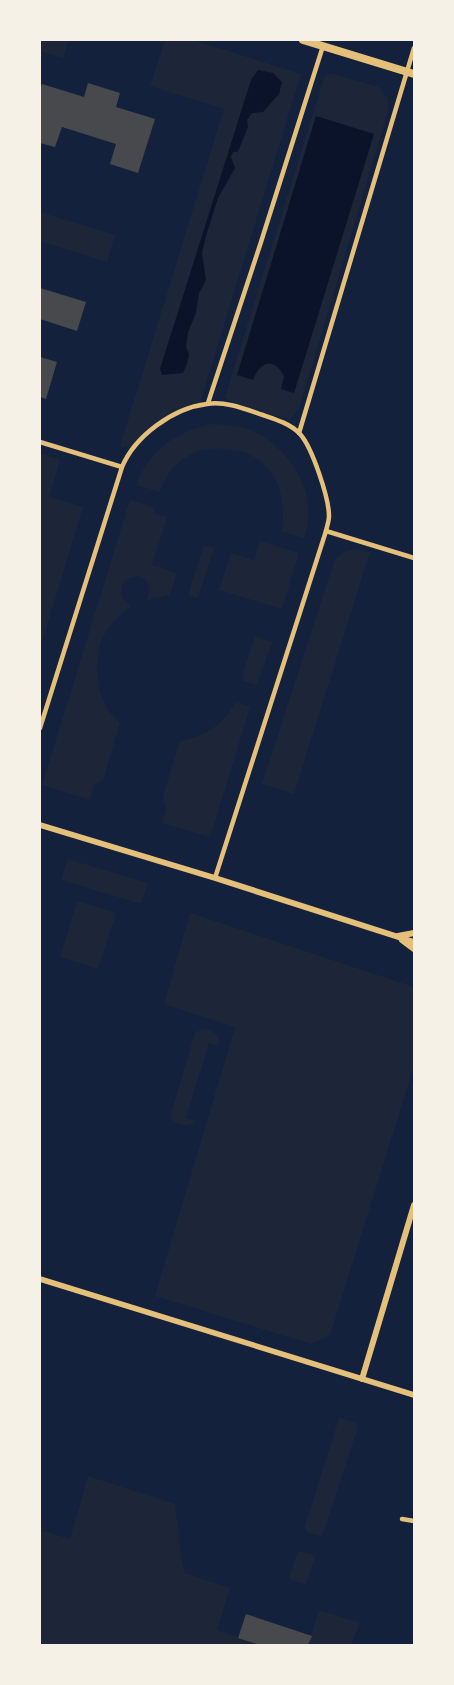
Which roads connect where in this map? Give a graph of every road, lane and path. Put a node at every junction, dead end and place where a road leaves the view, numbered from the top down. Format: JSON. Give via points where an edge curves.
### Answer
{"nodes":[{"id":1,"x":303,"y":40,"type":"edge"},
{"id":2,"x":323,"y":46,"type":"junction"},
{"id":3,"x":414,"y":48,"type":"edge"},
{"id":4,"x":410,"y":72,"type":"edge"},
{"id":5,"x":208,"y":403,"type":"junction"},
{"id":6,"x":299,"y":433,"type":"junction"},
{"id":7,"x":40,"y":442,"type":"edge"},
{"id":8,"x":122,"y":467,"type":"junction"},
{"id":9,"x":326,"y":531,"type":"junction"},
{"id":10,"x":414,"y":558,"type":"edge"},
{"id":11,"x":40,"y":728,"type":"edge"},
{"id":12,"x":40,"y":825,"type":"edge"},
{"id":13,"x":215,"y":878,"type":"junction"},
{"id":14,"x":414,"y":933,"type":"edge"},
{"id":15,"x":397,"y":937,"type":"junction"},
{"id":16,"x":414,"y":942,"type":"edge"},
{"id":17,"x":414,"y":949,"type":"edge"},
{"id":18,"x":414,"y":1206,"type":"edge"},
{"id":19,"x":40,"y":1280,"type":"edge"},
{"id":20,"x":362,"y":1379,"type":"junction"},
{"id":21,"x":414,"y":1395,"type":"edge"},
{"id":22,"x":402,"y":1519,"type":"dead end"},
{"id":23,"x":414,"y":1521,"type":"edge"}],
"edges":[{"from":1,"to":2,"type":"main road"},
{"from":2,"to":4,"type":"main road"},
{"from":2,"to":5,"type":"street"},
{"from":3,"to":4,"type":"street"},
{"from":4,"to":6,"type":"street"},
{"from":5,"to":6,"type":"street","via":[[246,409],[279,420]]},
{"from":5,"to":8,"type":"street","via":[[193,406],[162,422],[133,448]]},
{"from":6,"to":9,"type":"street","via":[[313,458],[327,497],[329,516]]},
{"from":7,"to":8,"type":"street"},
{"from":8,"to":11,"type":"street"},
{"from":9,"to":10,"type":"street"},
{"from":9,"to":13,"type":"street"},
{"from":12,"to":13,"type":"main road"},
{"from":13,"to":15,"type":"main road"},
{"from":14,"to":15,"type":"main road"},
{"from":15,"to":16,"type":"main road"},
{"from":15,"to":17,"type":"main road"},
{"from":18,"to":20,"type":"main road"},
{"from":19,"to":20,"type":"street"},
{"from":20,"to":21,"type":"street"},
{"from":22,"to":23,"type":"street"}]}
